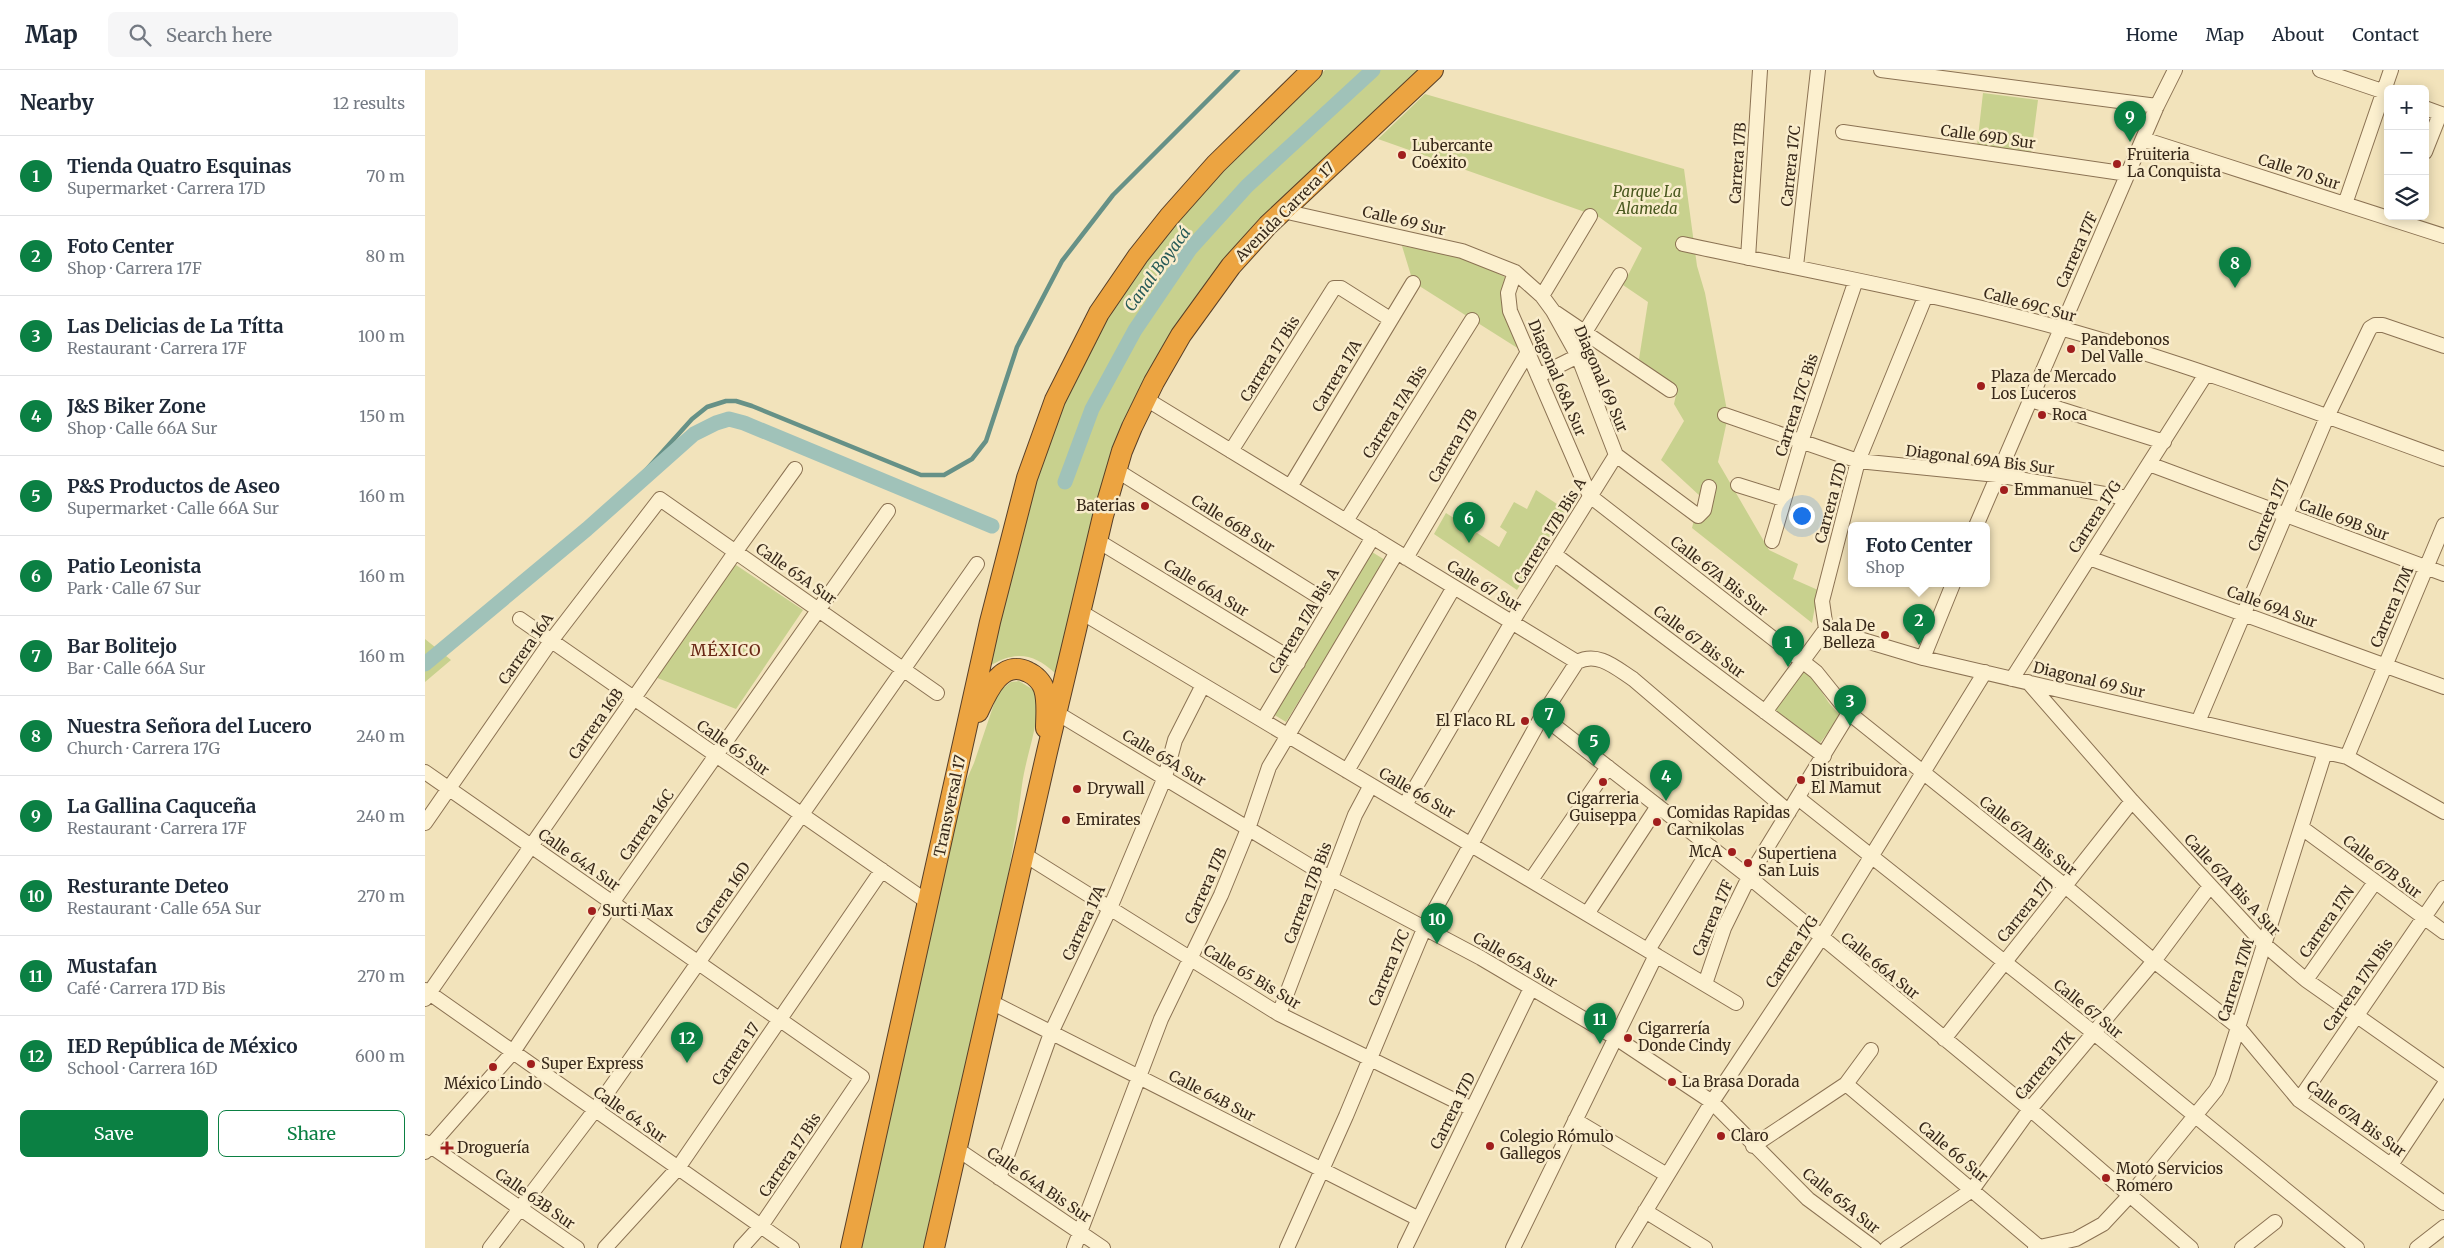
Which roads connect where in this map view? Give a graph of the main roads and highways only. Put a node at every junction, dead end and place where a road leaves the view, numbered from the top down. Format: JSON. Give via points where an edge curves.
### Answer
{"nodes":[{"id":1,"x":1312,"y":70,"type":"edge"},
{"id":2,"x":1433,"y":70,"type":"edge"},
{"id":3,"x":963,"y":748,"type":"junction"},
{"id":4,"x":1047,"y":752,"type":"junction"},
{"id":5,"x":851,"y":1248,"type":"edge"},
{"id":6,"x":934,"y":1248,"type":"edge"}],
"edges":[{"from":1,"to":3,"type":"highway","name":"Transversal 17","via":[[1216,164],[1169,217],[1117,284],[1068,370],[1038,444],[1017,513]]},
{"from":2,"to":4,"type":"highway","name":"Avenida Carrera 17","via":[[1250,244],[1181,335],[1146,399],[1116,470]]},
{"from":3,"to":4,"type":"highway","via":[[993,682],[1013,669],[1028,672],[1044,688]]},
{"from":3,"to":5,"type":"highway","name":"Transversal 17"},
{"from":4,"to":6,"type":"highway"}]}
